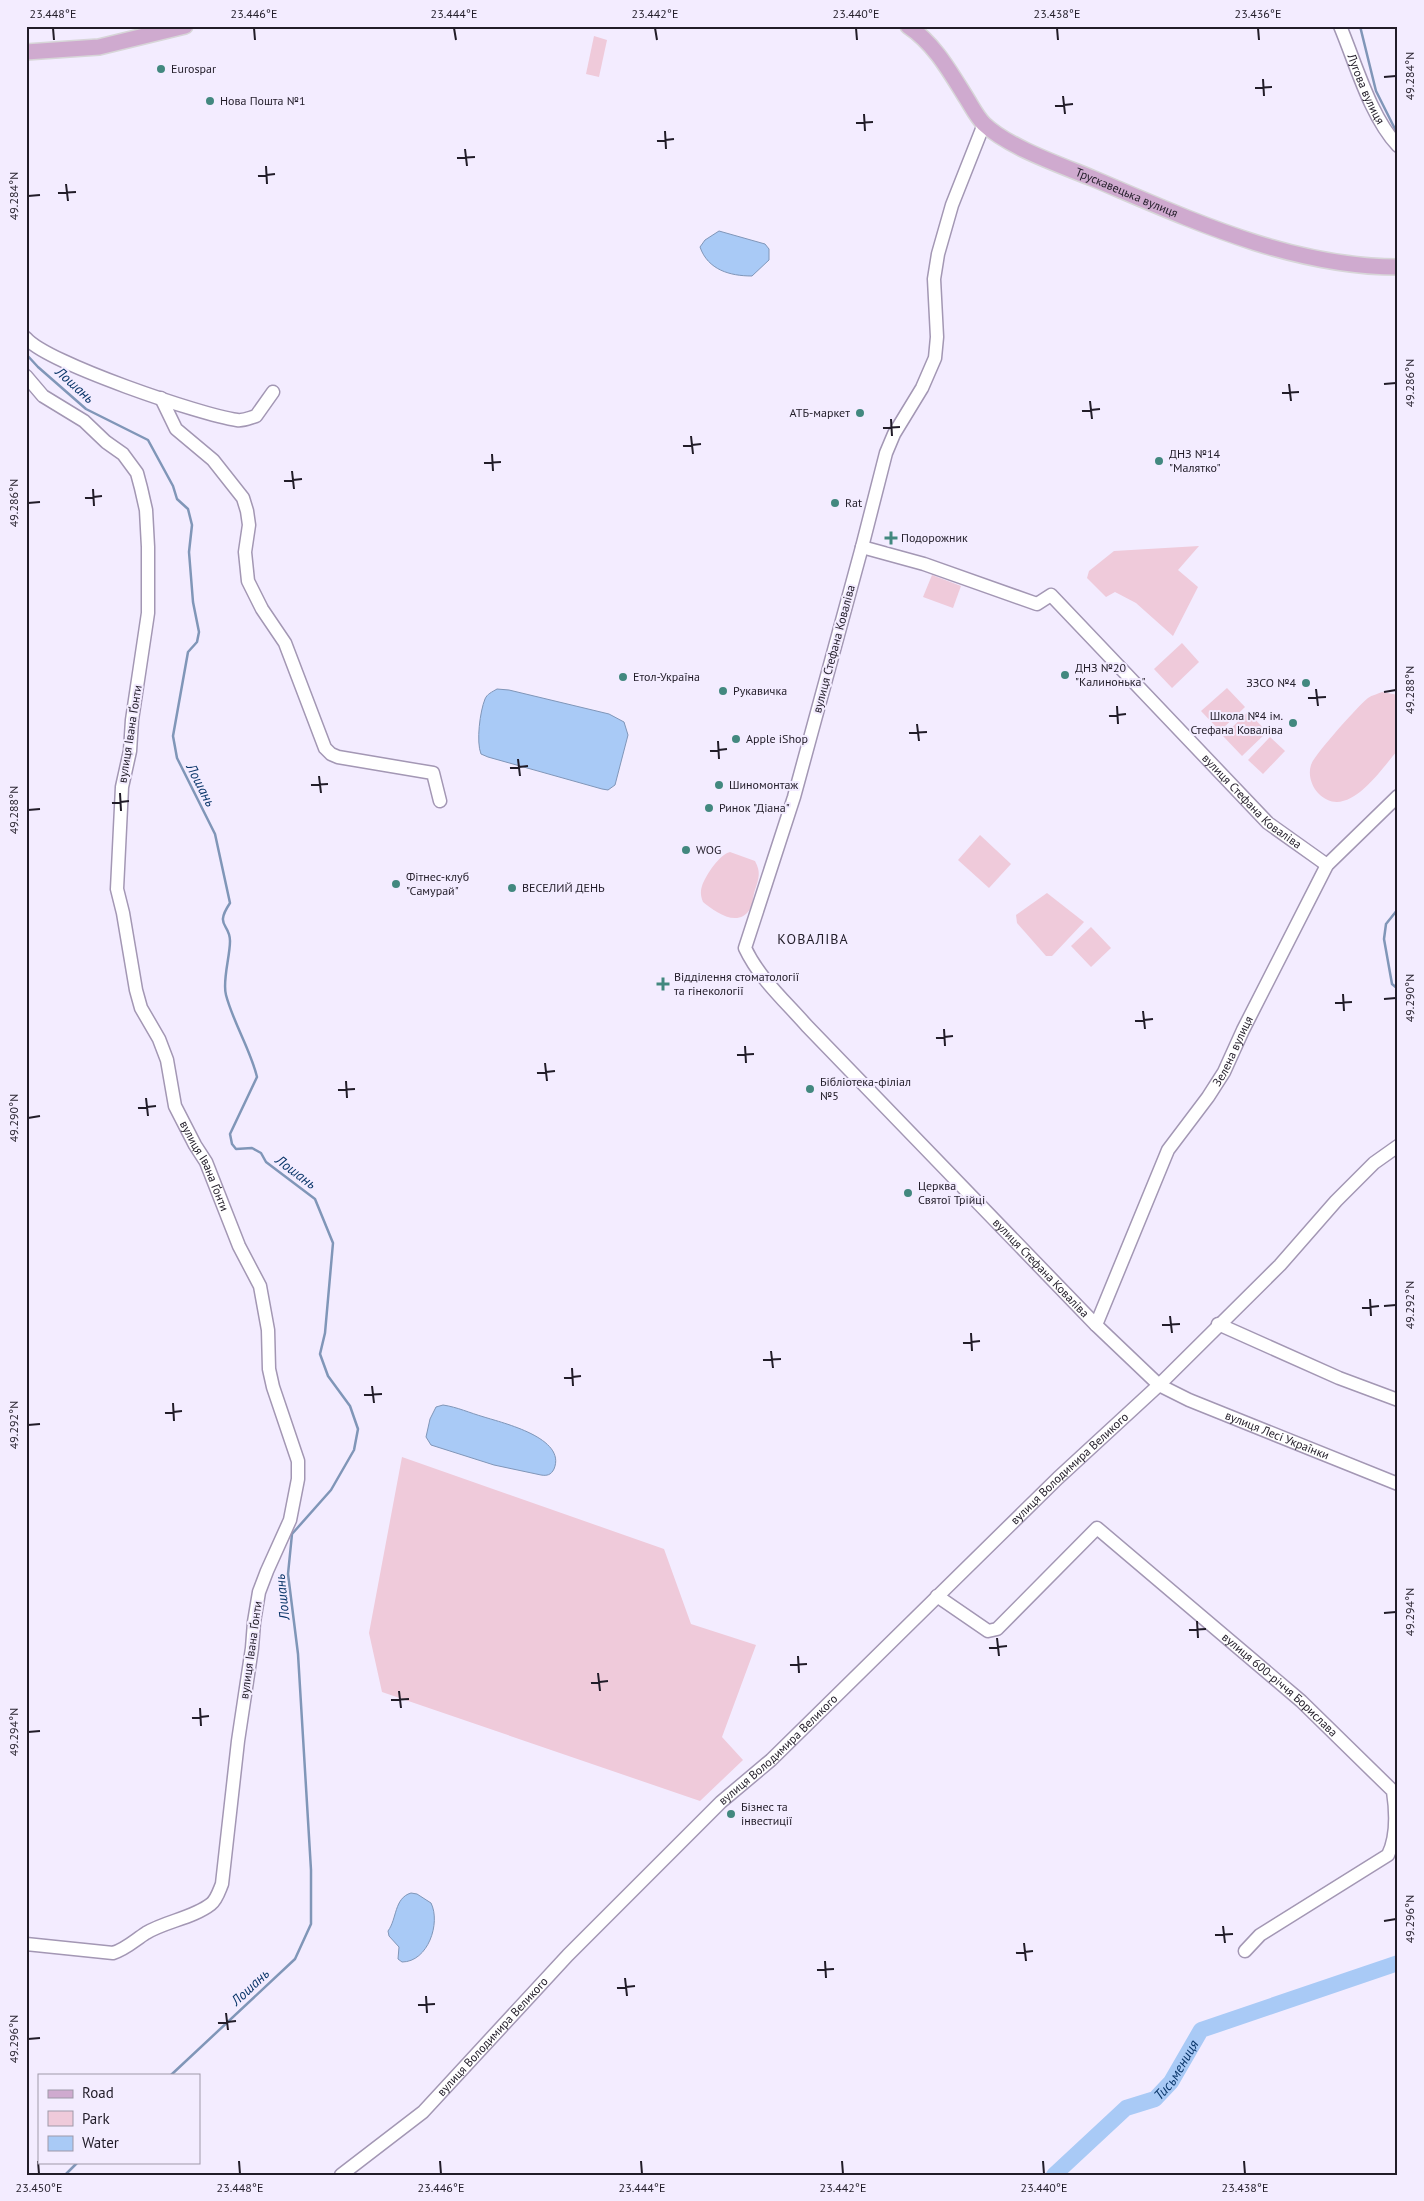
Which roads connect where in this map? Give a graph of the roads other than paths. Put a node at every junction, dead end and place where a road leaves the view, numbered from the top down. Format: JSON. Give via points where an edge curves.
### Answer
{"nodes":[{"id":1,"x":185,"y":26,"type":"edge"},
{"id":2,"x":908,"y":26,"type":"edge"},
{"id":3,"x":1340,"y":26,"type":"edge"},
{"id":4,"x":26,"y":52,"type":"edge"},
{"id":5,"x":984,"y":124,"type":"junction"},
{"id":6,"x":1398,"y":146,"type":"edge"},
{"id":7,"x":1398,"y":267,"type":"edge"},
{"id":8,"x":26,"y":338,"type":"edge"},
{"id":9,"x":26,"y":376,"type":"edge"},
{"id":10,"x":273,"y":392,"type":"dead end"},
{"id":11,"x":161,"y":398,"type":"junction"},
{"id":12,"x":862,"y":547,"type":"junction"},
{"id":13,"x":1398,"y":796,"type":"edge"},
{"id":14,"x":440,"y":801,"type":"dead end"},
{"id":15,"x":1326,"y":864,"type":"junction"},
{"id":16,"x":1398,"y":1146,"type":"edge"},
{"id":17,"x":1218,"y":1324,"type":"junction"},
{"id":18,"x":1096,"y":1325,"type":"junction"},
{"id":19,"x":1159,"y":1385,"type":"junction"},
{"id":20,"x":1398,"y":1400,"type":"edge"},
{"id":21,"x":1398,"y":1484,"type":"edge"},
{"id":22,"x":937,"y":1596,"type":"junction"},
{"id":23,"x":26,"y":1944,"type":"edge"},
{"id":24,"x":1245,"y":1951,"type":"dead end"},
{"id":25,"x":341,"y":2175,"type":"edge"}],
"edges":[{"from":1,"to":4,"type":"main road","via":[[99,46]]},
{"from":2,"to":5,"type":"main road","name":"Трускавецька вулиця","via":[[923,37],[940,57]]},
{"from":3,"to":6,"type":"street","name":"Лугова вулиця","via":[[1374,107],[1388,135]]},
{"from":5,"to":7,"type":"main road","name":"Трускавецька вулиця","via":[[1014,144],[1237,237],[1332,261]]},
{"from":5,"to":12,"type":"street","name":"вулиця Стефана Коваліва","via":[[952,205],[938,254],[934,279],[935,358],[886,453]]},
{"from":8,"to":11,"type":"street","via":[[32,345],[62,360]]},
{"from":9,"to":23,"type":"street","name":"вулиця Івана Ґонти","via":[[43,396],[84,421],[123,454],[136,473],[141,488],[148,538],[148,613],[130,751],[122,787],[117,889],[136,990],[141,1008],[159,1038],[167,1060],[175,1106],[206,1162],[239,1246],[260,1286],[268,1330],[269,1370],[298,1461],[290,1520],[259,1592],[222,1884],[213,1902],[160,1926],[113,1953]]},
{"from":10,"to":11,"type":"street","via":[[256,416],[246,420]]},
{"from":11,"to":14,"type":"street","via":[[176,429],[213,460],[243,498],[249,525],[245,552],[248,581],[285,643],[325,748],[338,757],[433,772]]},
{"from":12,"to":15,"type":"street","name":"вулиця Стефана Коваліва","via":[[924,564],[1037,604],[1051,595],[1268,823]]},
{"from":12,"to":18,"type":"street","name":"вулиця Стефана Коваліва","via":[[794,797],[745,948],[776,992]]},
{"from":13,"to":15,"type":"street","name":"Зелена вулиця"},
{"from":15,"to":18,"type":"street","name":"Зелена вулиця","via":[[1224,1072],[1168,1150]]},
{"from":16,"to":17,"type":"street","name":"вулиця Володимира Великого","via":[[1374,1163],[1336,1200],[1280,1265]]},
{"from":17,"to":19,"type":"street","name":"вулиця Володимира Великого"},
{"from":17,"to":20,"type":"street","via":[[1339,1378]]},
{"from":18,"to":19,"type":"street","name":"вулиця Стефана Коваліва"},
{"from":19,"to":21,"type":"street","name":"вулиця Лесі Українки","via":[[1198,1404]]},
{"from":19,"to":22,"type":"street","name":"вулиця Володимира Великого"},
{"from":22,"to":24,"type":"street","name":"вулиця 600-річчя Борислава","via":[[988,1631],[997,1629],[1097,1528],[1301,1701],[1393,1791],[1393,1845],[1388,1855],[1260,1935]]},
{"from":22,"to":25,"type":"street","name":"вулиця Володимира Великого","via":[[772,1760],[721,1802],[568,1955],[423,2112]]}]}
